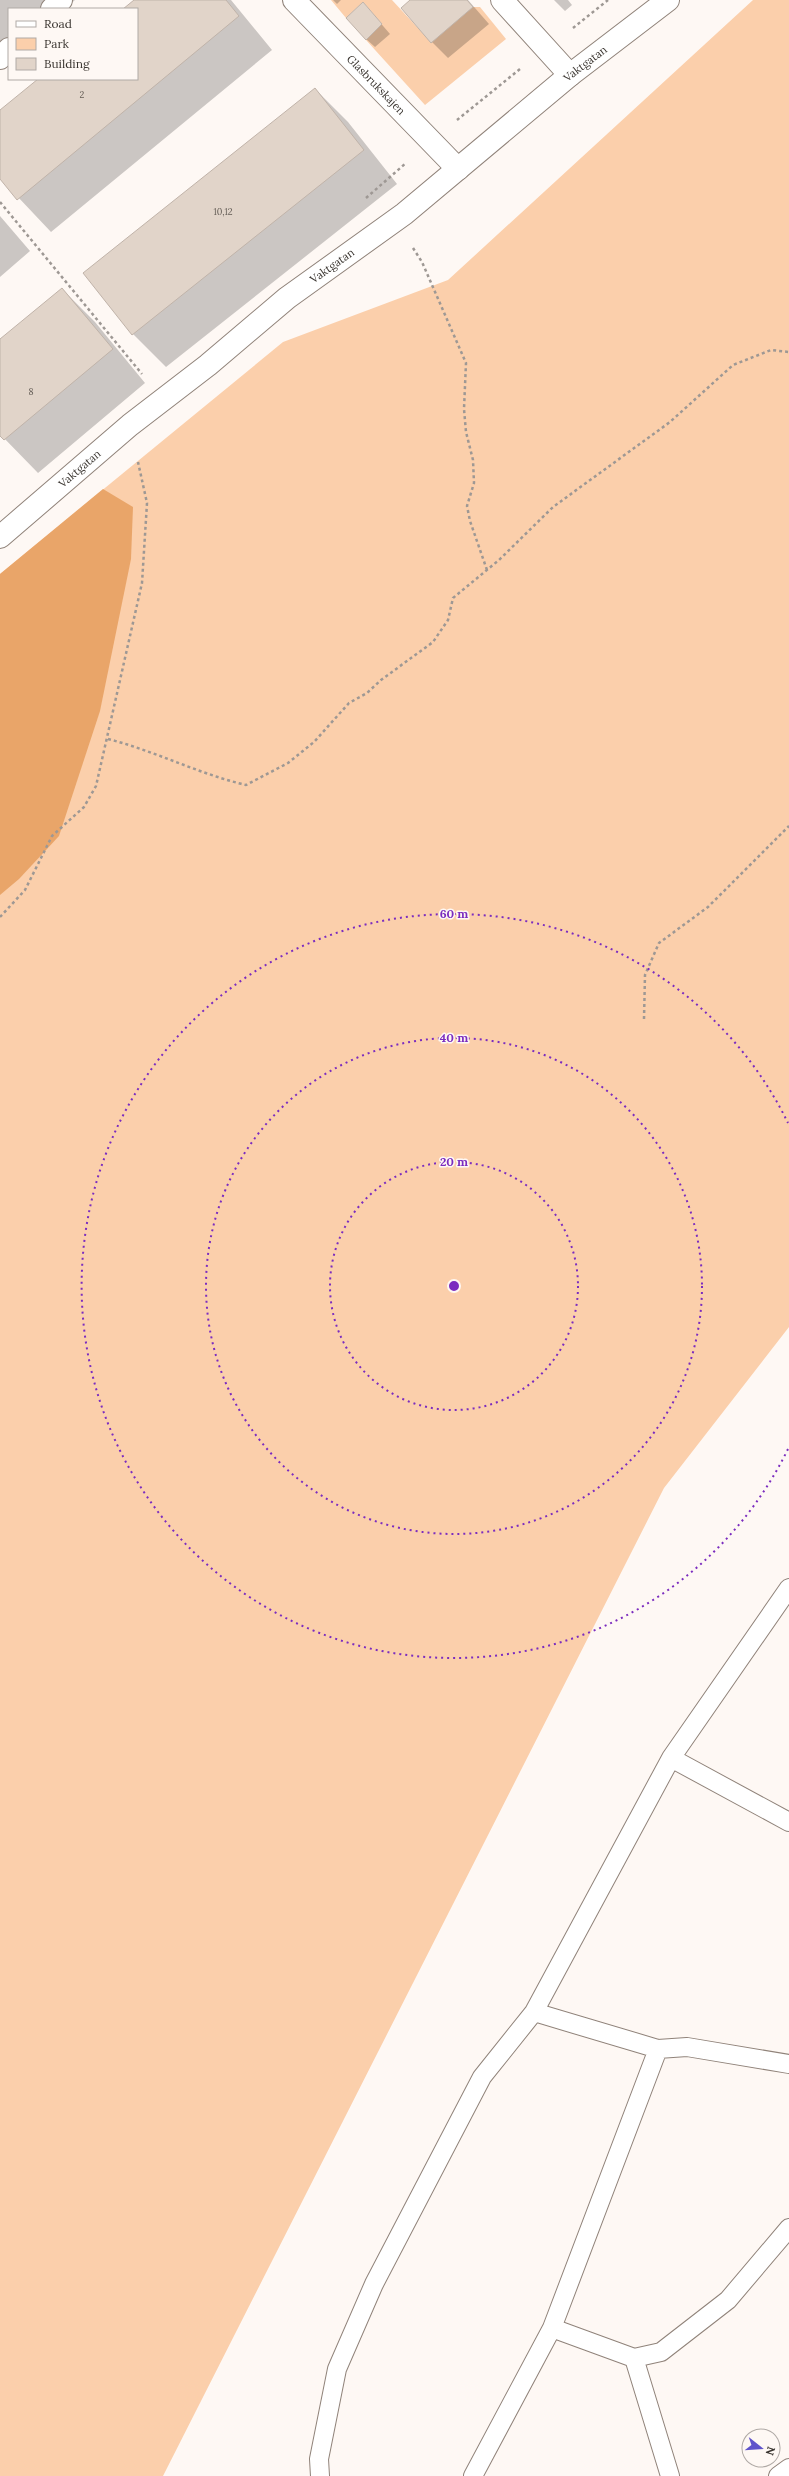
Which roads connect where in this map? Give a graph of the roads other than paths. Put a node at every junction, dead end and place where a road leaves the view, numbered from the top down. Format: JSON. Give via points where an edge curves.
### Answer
{"nodes":[{"id":1,"x":61,"y":0,"type":"edge"},
{"id":2,"x":294,"y":0,"type":"edge"},
{"id":3,"x":502,"y":0,"type":"edge"},
{"id":4,"x":668,"y":0,"type":"edge"},
{"id":5,"x":53,"y":8,"type":"edge"},
{"id":6,"x":8,"y":50,"type":"edge"},
{"id":7,"x":0,"y":58,"type":"edge"},
{"id":8,"x":570,"y":74,"type":"junction"},
{"id":9,"x":458,"y":169,"type":"junction"},
{"id":10,"x":0,"y":537,"type":"edge"},
{"id":11,"x":789,"y":1588,"type":"edge"},
{"id":12,"x":671,"y":1758,"type":"junction"},
{"id":13,"x":789,"y":1822,"type":"edge"},
{"id":14,"x":534,"y":2012,"type":"junction"},
{"id":15,"x":658,"y":2049,"type":"junction"},
{"id":16,"x":789,"y":2064,"type":"edge"},
{"id":17,"x":789,"y":2228,"type":"edge"},
{"id":18,"x":552,"y":2328,"type":"junction"},
{"id":19,"x":634,"y":2358,"type":"junction"},
{"id":20,"x":789,"y":2468,"type":"edge"},
{"id":21,"x":320,"y":2476,"type":"edge"},
{"id":22,"x":473,"y":2476,"type":"edge"},
{"id":23,"x":670,"y":2476,"type":"edge"},
{"id":24,"x":778,"y":2476,"type":"edge"}],
"edges":[{"from":1,"to":5,"type":"street"},
{"from":2,"to":9,"type":"street","name":"Glasbrukskajen"},
{"from":3,"to":8,"type":"street"},
{"from":4,"to":8,"type":"street","name":"Vaktgatan"},
{"from":6,"to":7,"type":"street"},
{"from":8,"to":9,"type":"street","name":"Vaktgatan"},
{"from":9,"to":10,"type":"street","name":"Vaktgatan","via":[[394,221],[287,298],[208,365],[130,425]]},
{"from":11,"to":12,"type":"lane"},
{"from":12,"to":13,"type":"lane"},
{"from":12,"to":14,"type":"lane"},
{"from":14,"to":15,"type":"lane"},
{"from":14,"to":21,"type":"lane","via":[[482,2077],[374,2284],[337,2369],[319,2459]]},
{"from":15,"to":16,"type":"lane","via":[[687,2047]]},
{"from":15,"to":18,"type":"lane"},
{"from":17,"to":19,"type":"lane","via":[[728,2300],[661,2352]]},
{"from":18,"to":19,"type":"lane"},
{"from":18,"to":22,"type":"lane"},
{"from":19,"to":23,"type":"lane"},
{"from":20,"to":24,"type":"lane"}]}
